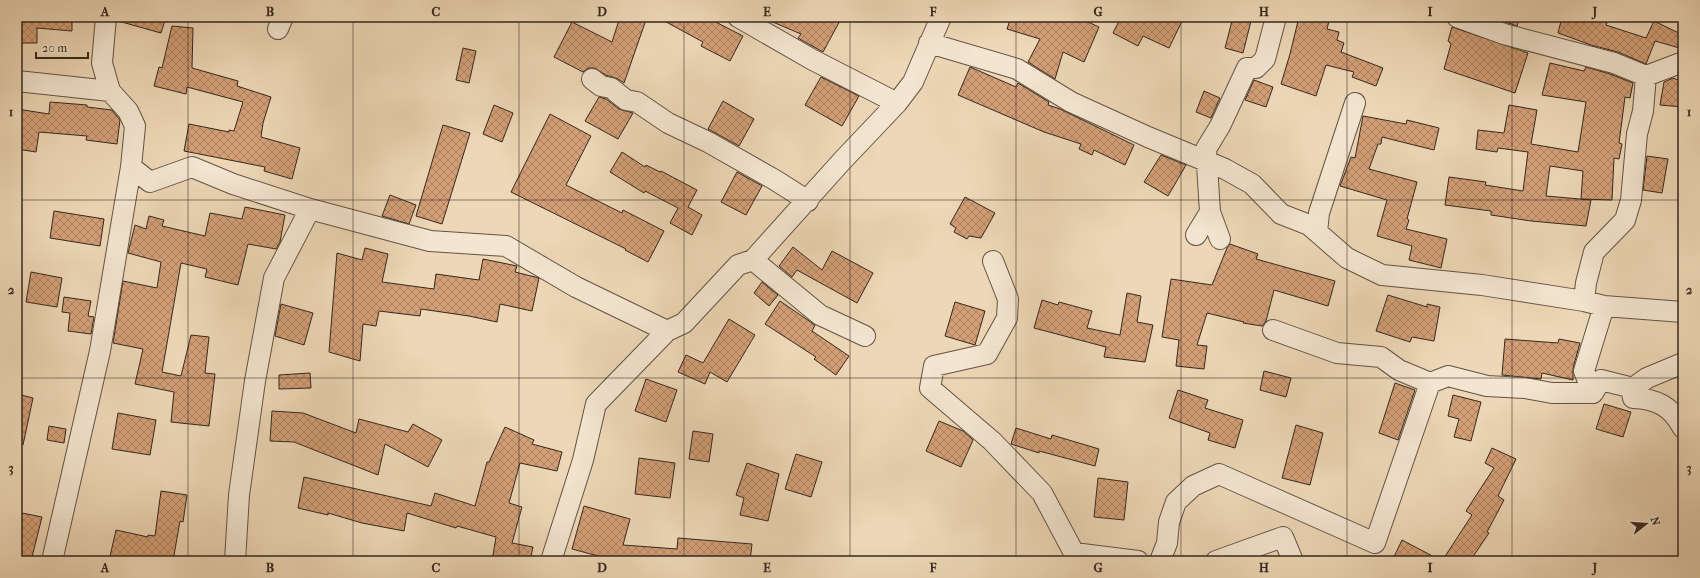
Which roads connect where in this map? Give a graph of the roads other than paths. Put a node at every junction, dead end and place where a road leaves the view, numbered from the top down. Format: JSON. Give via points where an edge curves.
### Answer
{"nodes":[{"id":1,"x":106,"y":17,"type":"edge"},
{"id":2,"x":738,"y":17,"type":"edge"},
{"id":3,"x":941,"y":17,"type":"edge"},
{"id":4,"x":1276,"y":17,"type":"edge"},
{"id":5,"x":1457,"y":17,"type":"edge"},
{"id":6,"x":929,"y":43,"type":"junction"},
{"id":7,"x":1683,"y":62,"type":"edge"},
{"id":8,"x":1646,"y":76,"type":"junction"},
{"id":9,"x":592,"y":79,"type":"dead end"},
{"id":10,"x":17,"y":81,"type":"edge"},
{"id":11,"x":110,"y":91,"type":"junction"},
{"id":12,"x":897,"y":103,"type":"junction"},
{"id":13,"x":1355,"y":103,"type":"dead end"},
{"id":14,"x":1206,"y":161,"type":"junction"},
{"id":15,"x":131,"y":167,"type":"junction"},
{"id":16,"x":808,"y":201,"type":"junction"},
{"id":17,"x":310,"y":209,"type":"junction"},
{"id":18,"x":1210,"y":212,"type":"junction"},
{"id":19,"x":1317,"y":232,"type":"junction"},
{"id":20,"x":1196,"y":235,"type":"dead end"},
{"id":21,"x":1220,"y":239,"type":"dead end"},
{"id":22,"x":753,"y":260,"type":"junction"},
{"id":23,"x":993,"y":261,"type":"dead end"},
{"id":24,"x":1584,"y":301,"type":"junction"},
{"id":25,"x":1604,"y":306,"type":"junction"},
{"id":26,"x":1683,"y":312,"type":"edge"},
{"id":27,"x":1273,"y":330,"type":"dead end"},
{"id":28,"x":667,"y":331,"type":"junction"},
{"id":29,"x":865,"y":336,"type":"dead end"},
{"id":30,"x":1683,"y":362,"type":"edge"},
{"id":31,"x":1430,"y":383,"type":"junction"},
{"id":32,"x":1630,"y":388,"type":"junction"},
{"id":33,"x":1593,"y":393,"type":"junction"},
{"id":34,"x":1683,"y":428,"type":"edge"},
{"id":35,"x":1073,"y":557,"type":"edge"},
{"id":36,"x":52,"y":561,"type":"edge"},
{"id":37,"x":235,"y":561,"type":"edge"},
{"id":38,"x":551,"y":561,"type":"edge"},
{"id":39,"x":1138,"y":561,"type":"edge"},
{"id":40,"x":1160,"y":561,"type":"edge"},
{"id":41,"x":1216,"y":561,"type":"edge"},
{"id":42,"x":1293,"y":561,"type":"edge"}],
"edges":[{"from":1,"to":11,"type":"street","via":[[102,63]]},
{"from":2,"to":12,"type":"street","via":[[807,57]]},
{"from":3,"to":6,"type":"street"},
{"from":4,"to":14,"type":"street","via":[[1265,59],[1256,68],[1247,68],[1220,126],[1206,149]]},
{"from":5,"to":8,"type":"street","via":[[1504,34],[1614,63]]},
{"from":6,"to":12,"type":"street","via":[[913,82]]},
{"from":6,"to":14,"type":"street","via":[[1017,68],[1071,102]]},
{"from":7,"to":8,"type":"street"},
{"from":8,"to":24,"type":"street","via":[[1631,200],[1625,220],[1594,252]]},
{"from":9,"to":16,"type":"street","via":[[601,86],[611,88],[626,100],[637,102],[668,123],[708,142]]},
{"from":10,"to":11,"type":"street"},
{"from":11,"to":15,"type":"street","via":[[128,110],[135,126]]},
{"from":12,"to":16,"type":"street"},
{"from":13,"to":19,"type":"street","via":[[1319,213]]},
{"from":14,"to":18,"type":"street"},
{"from":14,"to":19,"type":"street","via":[[1252,184],[1281,214],[1309,225]]},
{"from":15,"to":17,"type":"street","via":[[150,182],[192,168]]},
{"from":15,"to":36,"type":"street","via":[[100,351]]},
{"from":16,"to":22,"type":"street"},
{"from":17,"to":28,"type":"street","via":[[430,241],[506,246],[576,287]]},
{"from":17,"to":37,"type":"street","via":[[274,278],[255,381],[239,495]]},
{"from":18,"to":20,"type":"street"},
{"from":18,"to":21,"type":"street"},
{"from":19,"to":24,"type":"street","via":[[1347,258],[1382,275],[1482,285]]},
{"from":22,"to":28,"type":"street","via":[[738,265],[684,324]]},
{"from":22,"to":29,"type":"street","via":[[820,315]]},
{"from":23,"to":35,"type":"street","via":[[1008,299],[1007,318],[987,354],[934,366],[930,388],[992,441],[1042,493]]},
{"from":24,"to":25,"type":"street"},
{"from":25,"to":26,"type":"street"},
{"from":25,"to":33,"type":"street","via":[[1584,371]]},
{"from":27,"to":31,"type":"street","via":[[1337,353],[1380,357],[1399,370]]},
{"from":28,"to":38,"type":"street","via":[[596,404],[583,460]]},
{"from":30,"to":32,"type":"street"},
{"from":31,"to":33,"type":"street","via":[[1448,376],[1487,386],[1525,388],[1552,393]]},
{"from":31,"to":40,"type":"street","via":[[1375,543],[1219,474],[1193,486],[1176,502],[1168,522],[1167,543]]},
{"from":32,"to":33,"type":"street","via":[[1601,380]]},
{"from":32,"to":34,"type":"street","via":[[1633,398],[1659,403],[1671,409]]},
{"from":35,"to":39,"type":"street"},
{"from":41,"to":42,"type":"street","via":[[1283,537]]}]}
